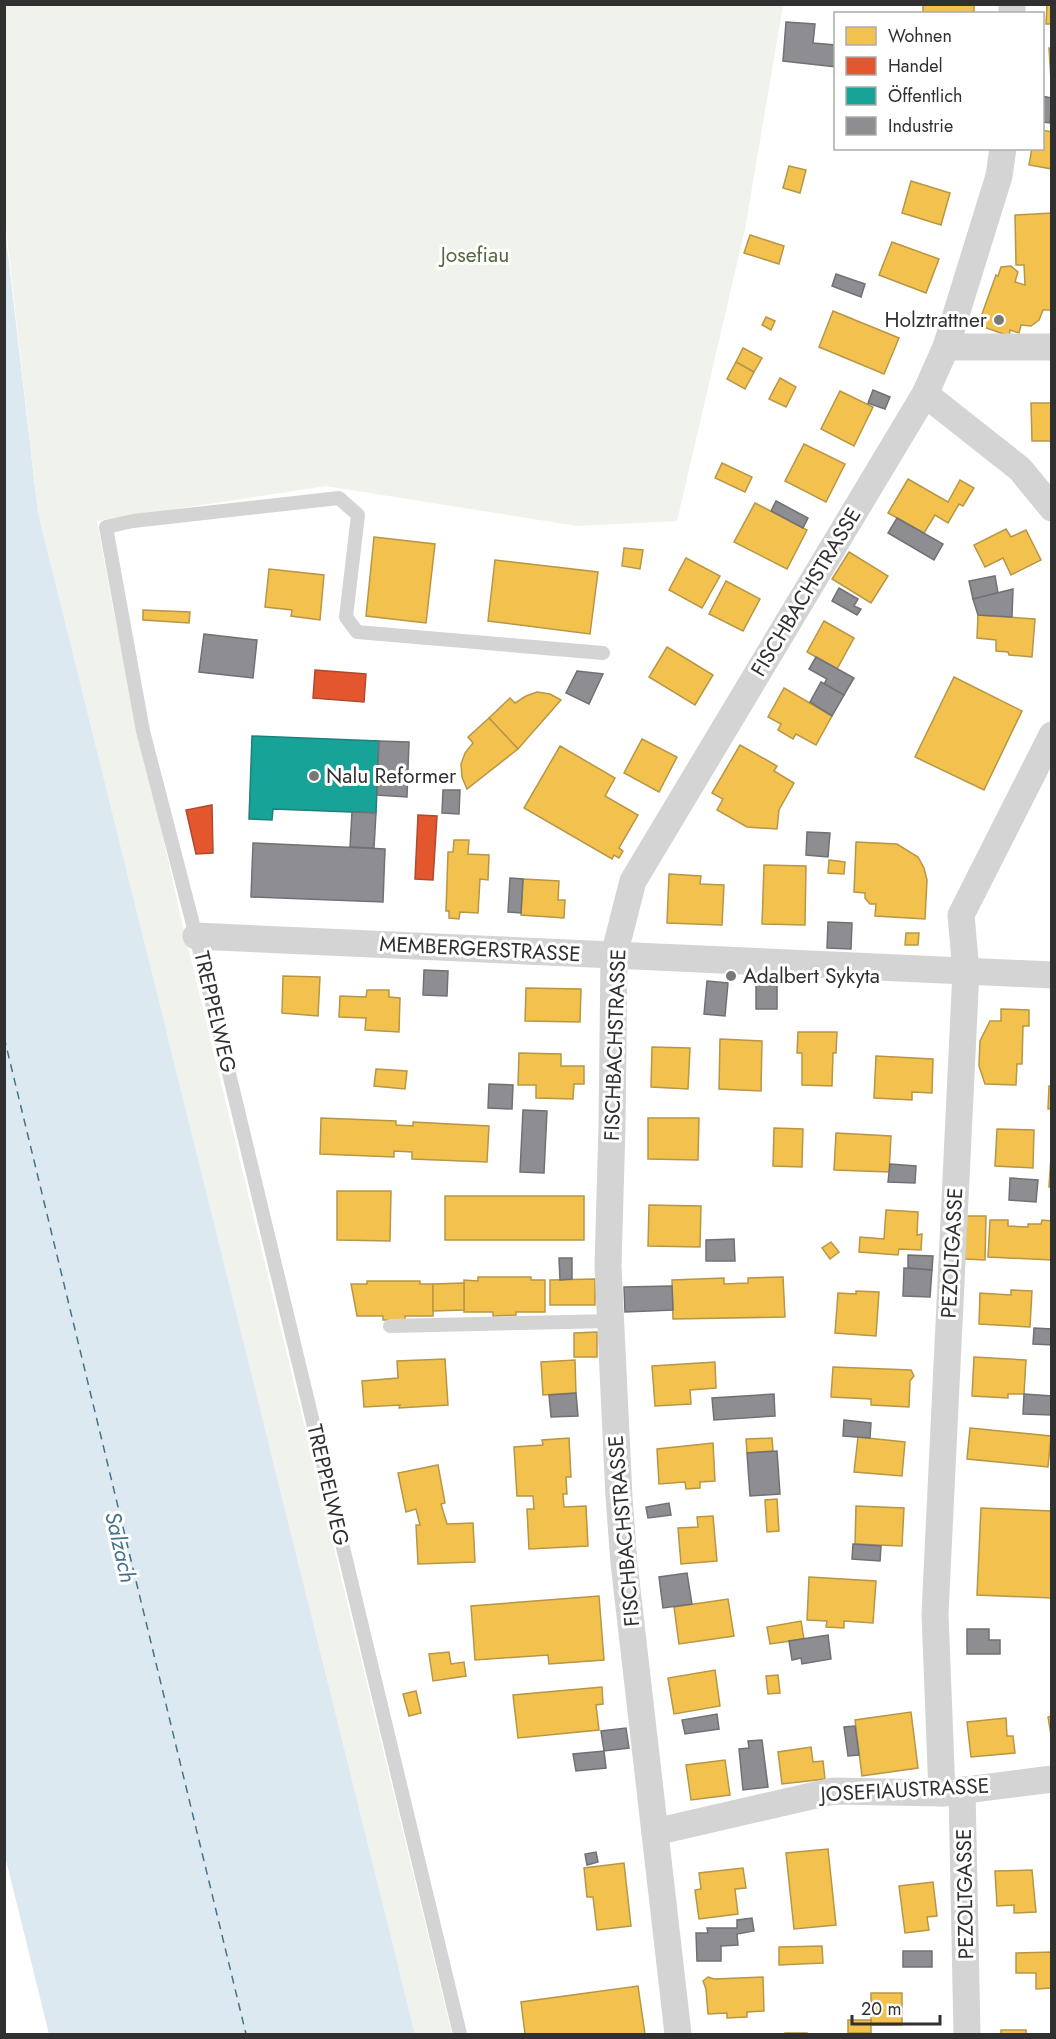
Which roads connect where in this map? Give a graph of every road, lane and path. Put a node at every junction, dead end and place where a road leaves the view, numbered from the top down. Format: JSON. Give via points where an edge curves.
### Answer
{"nodes":[{"id":1,"x":1003,"y":150,"type":"edge"},
{"id":2,"x":946,"y":347,"type":"junction"},
{"id":3,"x":1052,"y":347,"type":"edge"},
{"id":4,"x":925,"y":394,"type":"junction"},
{"id":5,"x":1052,"y":508,"type":"edge"},
{"id":6,"x":603,"y":653,"type":"dead end"},
{"id":7,"x":1052,"y":735,"type":"edge"},
{"id":8,"x":196,"y":936,"type":"junction"},
{"id":9,"x":614,"y":955,"type":"junction"},
{"id":10,"x":966,"y":971,"type":"junction"},
{"id":11,"x":1052,"y":975,"type":"edge"},
{"id":12,"x":612,"y":1321,"type":"junction"},
{"id":13,"x":390,"y":1326,"type":"dead end"},
{"id":14,"x":1052,"y":1779,"type":"edge"},
{"id":15,"x":952,"y":1791,"type":"junction"},
{"id":16,"x":655,"y":1832,"type":"junction"},
{"id":17,"x":460,"y":2034,"type":"edge"},
{"id":18,"x":678,"y":2034,"type":"edge"},
{"id":19,"x":967,"y":2034,"type":"edge"}],
"edges":[{"from":1,"to":2,"type":"street","name":"FISCHBACHSTRASSE","via":[[999,176]]},
{"from":2,"to":3,"type":"street"},
{"from":2,"to":4,"type":"street","name":"FISCHBACHSTRASSE"},
{"from":4,"to":5,"type":"street","via":[[1020,469]]},
{"from":4,"to":9,"type":"street","name":"FISCHBACHSTRASSE","via":[[633,881]]},
{"from":6,"to":8,"type":"lane","name":"TREPPELWEG","via":[[357,632],[346,617],[358,514],[339,498],[106,527],[143,731]]},
{"from":7,"to":10,"type":"street","name":"PEZOLTGASSE","via":[[961,915]]},
{"from":8,"to":9,"type":"street","name":"MEMBERGERSTRASSE"},
{"from":8,"to":17,"type":"lane","name":"TREPPELWEG"},
{"from":9,"to":10,"type":"street","name":"MEMBERGERSTRASSE"},
{"from":9,"to":12,"type":"street","name":"FISCHBACHSTRASSE","via":[[608,1266]]},
{"from":10,"to":11,"type":"street","name":"MEMBERGERSTRASSE"},
{"from":10,"to":15,"type":"street","name":"PEZOLTGASSE","via":[[935,1614]]},
{"from":12,"to":13,"type":"lane"},
{"from":12,"to":16,"type":"street","name":"FISCHBACHSTRASSE","via":[[622,1541]]},
{"from":14,"to":15,"type":"street","name":"JOSEFIAUSTRASSE"},
{"from":15,"to":16,"type":"street","name":"JOSEFIAUSTRASSE","via":[[833,1791]]},
{"from":15,"to":19,"type":"street","name":"PEZOLTGASSE"},
{"from":16,"to":18,"type":"street","name":"FISCHBACHSTRASSE"}]}
